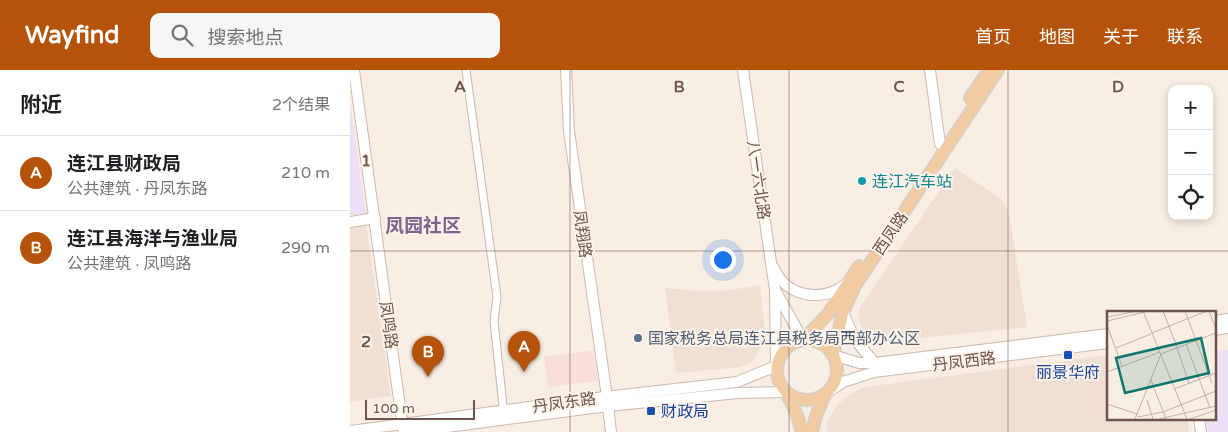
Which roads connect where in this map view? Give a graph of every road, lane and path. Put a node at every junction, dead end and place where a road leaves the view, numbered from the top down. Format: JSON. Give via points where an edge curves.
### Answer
{"nodes":[{"id":1,"x":354,"y":70,"type":"edge"},
{"id":2,"x":466,"y":70,"type":"edge"},
{"id":3,"x":566,"y":70,"type":"edge"},
{"id":4,"x":743,"y":70,"type":"edge"},
{"id":5,"x":930,"y":70,"type":"edge"},
{"id":6,"x":989,"y":70,"type":"edge"},
{"id":7,"x":998,"y":70,"type":"edge"},
{"id":8,"x":940,"y":144,"type":"junction"},
{"id":9,"x":375,"y":218,"type":"junction"},
{"id":10,"x":350,"y":222,"type":"edge"},
{"id":11,"x":771,"y":262,"type":"junction"},
{"id":12,"x":848,"y":282,"type":"junction"},
{"id":13,"x":775,"y":290,"type":"junction"},
{"id":14,"x":843,"y":312,"type":"junction"},
{"id":15,"x":1107,"y":334,"type":"edge"},
{"id":16,"x":803,"y":340,"type":"junction"},
{"id":17,"x":1107,"y":343,"type":"edge"},
{"id":18,"x":833,"y":355,"type":"junction"},
{"id":19,"x":875,"y":363,"type":"junction"},
{"id":20,"x":776,"y":366,"type":"junction"},
{"id":21,"x":786,"y":392,"type":"junction"},
{"id":22,"x":825,"y":394,"type":"junction"},
{"id":23,"x":607,"y":401,"type":"junction"},
{"id":24,"x":504,"y":415,"type":"junction"},
{"id":25,"x":405,"y":429,"type":"edge"},
{"id":26,"x":350,"y":432,"type":"edge"},
{"id":27,"x":611,"y":432,"type":"edge"},
{"id":28,"x":802,"y":432,"type":"edge"},
{"id":29,"x":812,"y":432,"type":"edge"}],
"edges":[{"from":1,"to":9,"type":"main road","name":"凤鸣路"},
{"from":2,"to":24,"type":"street","via":[[498,302],[494,321]]},
{"from":3,"to":23,"type":"main road","name":"凤翔路","via":[[569,132]]},
{"from":4,"to":11,"type":"main road","name":"八一六北路"},
{"from":5,"to":8,"type":"main road"},
{"from":6,"to":8,"type":"main road","name":"西凤路"},
{"from":7,"to":14,"type":"main road","name":"西凤路","via":[[860,278]]},
{"from":8,"to":12,"type":"main road","name":"西凤路"},
{"from":9,"to":10,"type":"main road"},
{"from":9,"to":25,"type":"main road","name":"凤鸣路"},
{"from":11,"to":12,"type":"main road","via":[[775,273],[785,284],[806,294],[829,294]]},
{"from":11,"to":13,"type":"main road","name":"八一六北路"},
{"from":12,"to":16,"type":"main road","name":"西凤路","via":[[828,314]]},
{"from":13,"to":16,"type":"main road","name":"八一六北路"},
{"from":13,"to":20,"type":"main road","name":"八一六北路"},
{"from":14,"to":18,"type":"main road","name":"西凤路"},
{"from":14,"to":19,"type":"main road","via":[[855,340]]},
{"from":15,"to":19,"type":"main road","name":"丹凤西路"},
{"from":16,"to":18,"type":"main road","via":[[824,345]]},
{"from":16,"to":20,"type":"main road","via":[[788,346]]},
{"from":17,"to":22,"type":"main road","name":"丹凤西路","via":[[874,372],[843,382]]},
{"from":18,"to":19,"type":"main road","name":"丹凤西路","via":[[859,363]]},
{"from":18,"to":22,"type":"main road","via":[[835,381]]},
{"from":20,"to":21,"type":"main road","via":[[777,376]]},
{"from":20,"to":23,"type":"main road","name":"丹凤东路","via":[[737,382]]},
{"from":21,"to":22,"type":"main road","via":[[801,400]]},
{"from":21,"to":23,"type":"main road","name":"丹凤东路"},
{"from":21,"to":28,"type":"main road"},
{"from":22,"to":29,"type":"main road"},
{"from":23,"to":24,"type":"main road","name":"丹凤东路"},
{"from":23,"to":27,"type":"main road","name":"凤翔路"},
{"from":24,"to":25,"type":"main road","name":"丹凤东路"},
{"from":25,"to":26,"type":"main road","name":"丹凤东路"}]}
